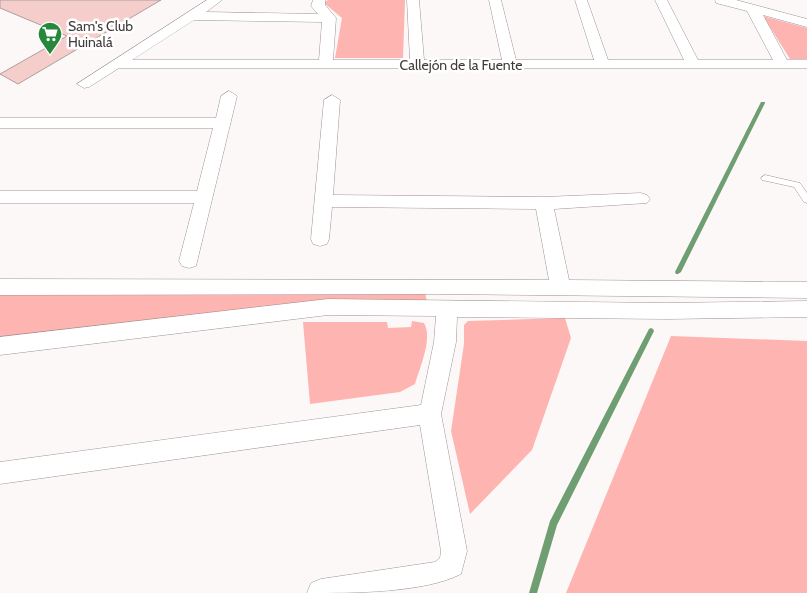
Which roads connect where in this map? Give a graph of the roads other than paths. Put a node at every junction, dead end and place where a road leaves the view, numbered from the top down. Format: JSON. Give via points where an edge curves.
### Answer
{"nodes":[{"id":1,"x":216,"y":0,"type":"edge"},
{"id":2,"x":319,"y":0,"type":"edge"},
{"id":3,"x":414,"y":0,"type":"edge"},
{"id":4,"x":495,"y":0,"type":"edge"},
{"id":5,"x":581,"y":0,"type":"edge"},
{"id":6,"x":660,"y":0,"type":"edge"},
{"id":7,"x":722,"y":0,"type":"edge"},
{"id":8,"x":752,"y":8,"type":"junction"},
{"id":9,"x":190,"y":16,"type":"junction"},
{"id":10,"x":329,"y":18,"type":"junction"},
{"id":11,"x":807,"y":23,"type":"edge"},
{"id":12,"x":602,"y":63,"type":"junction"},
{"id":13,"x":782,"y":63,"type":"junction"},
{"id":14,"x":116,"y":64,"type":"junction"},
{"id":15,"x":326,"y":64,"type":"junction"},
{"id":16,"x":692,"y":64,"type":"junction"},
{"id":17,"x":807,"y":64,"type":"edge"},
{"id":18,"x":417,"y":65,"type":"junction"},
{"id":19,"x":510,"y":65,"type":"junction"},
{"id":20,"x":84,"y":84,"type":"dead end"},
{"id":21,"x":229,"y":96,"type":"dead end"},
{"id":22,"x":332,"y":100,"type":"dead end"},
{"id":23,"x":0,"y":123,"type":"edge"},
{"id":24,"x":222,"y":123,"type":"junction"},
{"id":25,"x":765,"y":178,"type":"dead end"},
{"id":26,"x":0,"y":197,"type":"edge"},
{"id":27,"x":204,"y":198,"type":"junction"},
{"id":28,"x":641,"y":199,"type":"dead end"},
{"id":29,"x":807,"y":200,"type":"edge"},
{"id":30,"x":324,"y":201,"type":"junction"},
{"id":31,"x":544,"y":203,"type":"junction"},
{"id":32,"x":320,"y":239,"type":"dead end"},
{"id":33,"x":189,"y":261,"type":"dead end"},
{"id":34,"x":436,"y":286,"type":"junction"},
{"id":35,"x":0,"y":287,"type":"edge"},
{"id":36,"x":562,"y":289,"type":"junction"},
{"id":37,"x":604,"y":290,"type":"junction"},
{"id":38,"x":807,"y":290,"type":"edge"},
{"id":39,"x":441,"y":309,"type":"junction"},
{"id":40,"x":807,"y":309,"type":"edge"},
{"id":41,"x":608,"y":311,"type":"junction"},
{"id":42,"x":0,"y":346,"type":"edge"},
{"id":43,"x":430,"y":414,"type":"junction"},
{"id":44,"x":0,"y":473,"type":"edge"},
{"id":45,"x":321,"y":593,"type":"edge"}],
"edges":[{"from":1,"to":9,"type":"street"},
{"from":2,"to":10,"type":"street","via":[[318,6]]},
{"from":3,"to":18,"type":"street"},
{"from":4,"to":19,"type":"street"},
{"from":5,"to":12,"type":"street"},
{"from":6,"to":16,"type":"street"},
{"from":7,"to":8,"type":"street"},
{"from":8,"to":11,"type":"street"},
{"from":8,"to":13,"type":"street"},
{"from":9,"to":10,"type":"street"},
{"from":9,"to":14,"type":"street"},
{"from":10,"to":15,"type":"street"},
{"from":12,"to":16,"type":"street","name":"Callejón de la Fuente"},
{"from":12,"to":19,"type":"street","name":"Callejón de la Fuente"},
{"from":13,"to":16,"type":"street","name":"Callejón de la Fuente"},
{"from":13,"to":17,"type":"street","name":"Callejón de la Fuente"},
{"from":14,"to":15,"type":"street","name":"Callejón de la Fuente"},
{"from":14,"to":20,"type":"street"},
{"from":15,"to":18,"type":"street","name":"Callejón de la Fuente"},
{"from":18,"to":19,"type":"street","name":"Callejón de la Fuente"},
{"from":21,"to":24,"type":"street"},
{"from":22,"to":30,"type":"street"},
{"from":23,"to":24,"type":"street"},
{"from":24,"to":27,"type":"street"},
{"from":25,"to":29,"type":"lane","via":[[797,185]]},
{"from":26,"to":27,"type":"street"},
{"from":27,"to":33,"type":"street"},
{"from":28,"to":31,"type":"street"},
{"from":30,"to":31,"type":"street"},
{"from":30,"to":32,"type":"street"},
{"from":31,"to":36,"type":"street"},
{"from":34,"to":35,"type":"street"},
{"from":34,"to":36,"type":"street"},
{"from":34,"to":39,"type":"street"},
{"from":36,"to":37,"type":"street"},
{"from":37,"to":38,"type":"street"},
{"from":37,"to":41,"type":"street"},
{"from":39,"to":41,"type":"street"},
{"from":39,"to":42,"type":"street","via":[[306,308]]},
{"from":39,"to":43,"type":"street","via":[[445,342]]},
{"from":40,"to":41,"type":"street"},
{"from":43,"to":44,"type":"street"},
{"from":43,"to":45,"type":"street","via":[[454,551],[452,565],[440,574]]}]}
